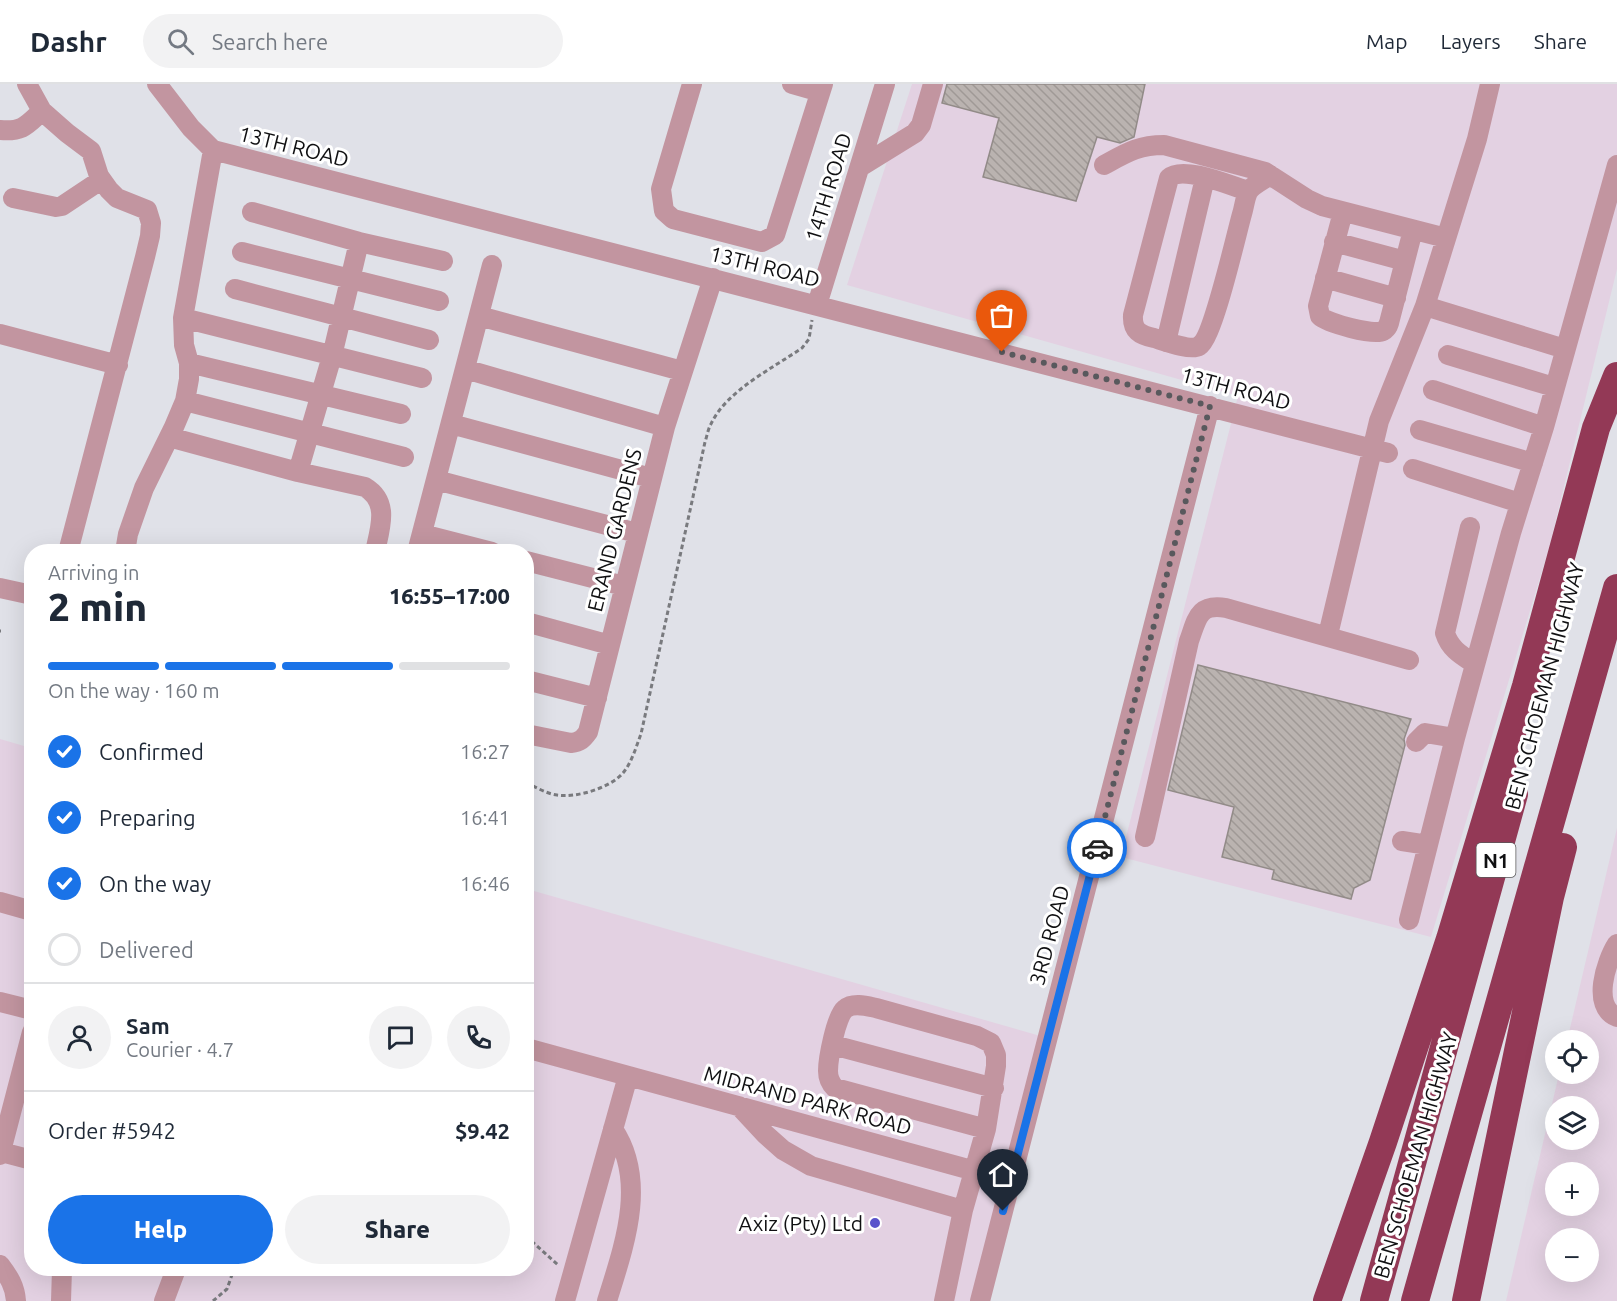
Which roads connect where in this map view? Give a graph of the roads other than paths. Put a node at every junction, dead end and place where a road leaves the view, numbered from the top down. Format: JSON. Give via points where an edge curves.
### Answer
{"nodes":[{"id":1,"x":27,"y":84,"type":"edge"},
{"id":2,"x":158,"y":84,"type":"edge"},
{"id":3,"x":692,"y":84,"type":"edge"},
{"id":4,"x":792,"y":84,"type":"edge"},
{"id":5,"x":885,"y":84,"type":"edge"},
{"id":6,"x":933,"y":84,"type":"edge"},
{"id":7,"x":1490,"y":84,"type":"edge"},
{"id":8,"x":822,"y":88,"type":"edge"},
{"id":9,"x":42,"y":111,"type":"junction"},
{"id":10,"x":0,"y":130,"type":"edge"},
{"id":11,"x":213,"y":150,"type":"junction"},
{"id":12,"x":1104,"y":165,"type":"dead end"},
{"id":13,"x":1617,"y":165,"type":"edge"},
{"id":14,"x":860,"y":166,"type":"junction"},
{"id":15,"x":1270,"y":175,"type":"junction"},
{"id":16,"x":1205,"y":178,"type":"junction"},
{"id":17,"x":101,"y":180,"type":"junction"},
{"id":18,"x":1248,"y":191,"type":"junction"},
{"id":19,"x":13,"y":198,"type":"dead end"},
{"id":20,"x":252,"y":212,"type":"dead end"},
{"id":21,"x":1343,"y":212,"type":"junction"},
{"id":22,"x":1413,"y":230,"type":"junction"},
{"id":23,"x":1446,"y":238,"type":"junction"},
{"id":24,"x":359,"y":242,"type":"junction"},
{"id":25,"x":1334,"y":242,"type":"junction"},
{"id":26,"x":242,"y":252,"type":"dead end"},
{"id":27,"x":443,"y":261,"type":"dead end"},
{"id":28,"x":1405,"y":261,"type":"junction"},
{"id":29,"x":492,"y":266,"type":"dead end"},
{"id":30,"x":713,"y":278,"type":"junction"},
{"id":31,"x":1325,"y":278,"type":"junction"},
{"id":32,"x":350,"y":279,"type":"junction"},
{"id":33,"x":235,"y":289,"type":"dead end"},
{"id":34,"x":1396,"y":298,"type":"junction"},
{"id":35,"x":439,"y":301,"type":"dead end"},
{"id":36,"x":815,"y":304,"type":"junction"},
{"id":37,"x":1425,"y":306,"type":"junction"},
{"id":38,"x":479,"y":316,"type":"junction"},
{"id":39,"x":342,"y":317,"type":"junction"},
{"id":40,"x":183,"y":318,"type":"junction"},
{"id":41,"x":0,"y":334,"type":"edge"},
{"id":42,"x":429,"y":340,"type":"dead end"},
{"id":43,"x":1166,"y":342,"type":"junction"},
{"id":44,"x":1565,"y":349,"type":"junction"},
{"id":45,"x":1448,"y":355,"type":"dead end"},
{"id":46,"x":332,"y":356,"type":"junction"},
{"id":47,"x":189,"y":363,"type":"junction"},
{"id":48,"x":118,"y":365,"type":"junction"},
{"id":49,"x":465,"y":369,"type":"junction"},
{"id":50,"x":682,"y":371,"type":"junction"},
{"id":51,"x":1617,"y":376,"type":"edge"},
{"id":52,"x":422,"y":378,"type":"dead end"},
{"id":53,"x":1554,"y":387,"type":"junction"},
{"id":54,"x":1433,"y":390,"type":"dead end"},
{"id":55,"x":320,"y":394,"type":"junction"},
{"id":56,"x":184,"y":401,"type":"junction"},
{"id":57,"x":1210,"y":406,"type":"junction"},
{"id":58,"x":401,"y":414,"type":"dead end"},
{"id":59,"x":1617,"y":419,"type":"edge"},
{"id":60,"x":451,"y":424,"type":"junction"},
{"id":61,"x":664,"y":426,"type":"junction"},
{"id":62,"x":1544,"y":427,"type":"junction"},
{"id":63,"x":1420,"y":430,"type":"dead end"},
{"id":64,"x":309,"y":432,"type":"junction"},
{"id":65,"x":169,"y":437,"type":"junction"},
{"id":66,"x":1380,"y":451,"type":"junction"},
{"id":67,"x":404,"y":457,"type":"dead end"},
{"id":68,"x":1533,"y":463,"type":"junction"},
{"id":69,"x":1413,"y":469,"type":"dead end"},
{"id":70,"x":298,"y":472,"type":"junction"},
{"id":71,"x":651,"y":478,"type":"junction"},
{"id":72,"x":436,"y":480,"type":"junction"},
{"id":73,"x":1520,"y":503,"type":"junction"},
{"id":74,"x":1470,"y":527,"type":"dead end"},
{"id":75,"x":637,"y":533,"type":"junction"},
{"id":76,"x":419,"y":543,"type":"edge"},
{"id":77,"x":70,"y":544,"type":"edge"},
{"id":78,"x":126,"y":544,"type":"edge"},
{"id":79,"x":377,"y":544,"type":"edge"},
{"id":80,"x":534,"y":563,"type":"edge"},
{"id":81,"x":624,"y":586,"type":"junction"},
{"id":82,"x":0,"y":588,"type":"edge"},
{"id":83,"x":1617,"y":588,"type":"edge"},
{"id":84,"x":24,"y":594,"type":"edge"},
{"id":85,"x":534,"y":624,"type":"edge"},
{"id":86,"x":1328,"y":635,"type":"junction"},
{"id":87,"x":1617,"y":642,"type":"edge"},
{"id":88,"x":610,"y":645,"type":"junction"},
{"id":89,"x":1409,"y":660,"type":"dead end"},
{"id":90,"x":1475,"y":664,"type":"junction"},
{"id":91,"x":534,"y":682,"type":"edge"},
{"id":92,"x":597,"y":698,"type":"junction"},
{"id":93,"x":534,"y":736,"type":"edge"},
{"id":94,"x":1455,"y":738,"type":"junction"},
{"id":95,"x":1416,"y":742,"type":"dead end"},
{"id":96,"x":1145,"y":837,"type":"dead end"},
{"id":97,"x":1402,"y":841,"type":"dead end"},
{"id":98,"x":1428,"y":845,"type":"junction"},
{"id":99,"x":0,"y":902,"type":"edge"},
{"id":100,"x":24,"y":909,"type":"edge"},
{"id":101,"x":1409,"y":920,"type":"dead end"},
{"id":102,"x":1617,"y":944,"type":"edge"},
{"id":103,"x":0,"y":1002,"type":"edge"},
{"id":104,"x":24,"y":1008,"type":"edge"},
{"id":105,"x":1617,"y":1017,"type":"edge"},
{"id":106,"x":833,"y":1045,"type":"junction"},
{"id":107,"x":534,"y":1050,"type":"edge"},
{"id":108,"x":24,"y":1062,"type":"edge"},
{"id":109,"x":628,"y":1076,"type":"junction"},
{"id":110,"x":994,"y":1088,"type":"junction"},
{"id":111,"x":739,"y":1106,"type":"junction"},
{"id":112,"x":613,"y":1129,"type":"junction"},
{"id":113,"x":986,"y":1129,"type":"junction"},
{"id":114,"x":1,"y":1147,"type":"edge"},
{"id":115,"x":24,"y":1157,"type":"edge"},
{"id":116,"x":975,"y":1171,"type":"junction"},
{"id":117,"x":963,"y":1210,"type":"junction"},
{"id":118,"x":0,"y":1265,"type":"edge"},
{"id":119,"x":62,"y":1276,"type":"edge"},
{"id":120,"x":173,"y":1276,"type":"edge"},
{"id":121,"x":16,"y":1301,"type":"edge"},
{"id":122,"x":61,"y":1301,"type":"edge"},
{"id":123,"x":164,"y":1301,"type":"edge"},
{"id":124,"x":565,"y":1301,"type":"edge"},
{"id":125,"x":607,"y":1301,"type":"edge"},
{"id":126,"x":944,"y":1301,"type":"edge"},
{"id":127,"x":980,"y":1301,"type":"edge"},
{"id":128,"x":1327,"y":1301,"type":"edge"},
{"id":129,"x":1374,"y":1301,"type":"edge"},
{"id":130,"x":1415,"y":1301,"type":"edge"},
{"id":131,"x":1466,"y":1301,"type":"edge"}],
"edges":[{"from":1,"to":9,"type":"street"},
{"from":2,"to":11,"type":"street","name":"13TH ROAD"},
{"from":3,"to":8,"type":"street","via":[[661,189],[664,212],[673,219],[762,242],[775,235]]},
{"from":4,"to":8,"type":"street"},
{"from":5,"to":14,"type":"street","name":"14TH ROAD"},
{"from":6,"to":14,"type":"street","via":[[915,133]]},
{"from":7,"to":23,"type":"street"},
{"from":9,"to":10,"type":"street","via":[[24,128]]},
{"from":9,"to":17,"type":"street","via":[[91,151]]},
{"from":11,"to":30,"type":"street","name":"13TH ROAD"},
{"from":11,"to":40,"type":"street"},
{"from":12,"to":15,"type":"street","via":[[1135,148],[1164,145]]},
{"from":13,"to":44,"type":"street"},
{"from":14,"to":36,"type":"street","name":"14TH ROAD"},
{"from":15,"to":18,"type":"street"},
{"from":15,"to":21,"type":"street","via":[[1307,199]]},
{"from":16,"to":18,"type":"street"},
{"from":16,"to":43,"type":"street"},
{"from":16,"to":43,"type":"street","via":[[1176,174],[1169,178],[1133,315],[1137,332]]},
{"from":17,"to":19,"type":"street","via":[[62,206]]},
{"from":17,"to":48,"type":"street","via":[[117,198],[143,207],[151,223]]},
{"from":18,"to":43,"type":"street","via":[[1207,336],[1194,348]]},
{"from":20,"to":24,"type":"street"},
{"from":21,"to":22,"type":"street"},
{"from":21,"to":25,"type":"street"},
{"from":22,"to":23,"type":"street"},
{"from":22,"to":28,"type":"street"},
{"from":23,"to":37,"type":"street"},
{"from":24,"to":27,"type":"street"},
{"from":24,"to":32,"type":"street"},
{"from":25,"to":28,"type":"street"},
{"from":25,"to":31,"type":"street"},
{"from":26,"to":32,"type":"street"},
{"from":28,"to":34,"type":"street"},
{"from":29,"to":38,"type":"street"},
{"from":30,"to":36,"type":"street","name":"13TH ROAD"},
{"from":30,"to":50,"type":"street","name":"ERAND GARDENS"},
{"from":31,"to":34,"type":"street"},
{"from":31,"to":34,"type":"street","via":[[1318,312],[1329,322],[1381,332],[1388,326]]},
{"from":32,"to":35,"type":"street"},
{"from":32,"to":39,"type":"street"},
{"from":33,"to":39,"type":"street"},
{"from":36,"to":57,"type":"street","name":"13TH ROAD"},
{"from":37,"to":44,"type":"street"},
{"from":37,"to":66,"type":"street","via":[[1387,399]]},
{"from":38,"to":49,"type":"street"},
{"from":38,"to":50,"type":"street"},
{"from":39,"to":42,"type":"street"},
{"from":39,"to":46,"type":"street"},
{"from":40,"to":46,"type":"street"},
{"from":40,"to":47,"type":"street"},
{"from":41,"to":48,"type":"street"},
{"from":44,"to":53,"type":"street"},
{"from":45,"to":53,"type":"street"},
{"from":46,"to":52,"type":"street"},
{"from":46,"to":55,"type":"street"},
{"from":47,"to":55,"type":"street"},
{"from":47,"to":56,"type":"street"},
{"from":48,"to":77,"type":"street"},
{"from":49,"to":60,"type":"street"},
{"from":49,"to":61,"type":"street"},
{"from":50,"to":61,"type":"street","name":"ERAND GARDENS"},
{"from":51,"to":128,"type":"highway","via":[[1596,428],[1526,686],[1450,939]]},
{"from":53,"to":62,"type":"street"},
{"from":54,"to":62,"type":"street"},
{"from":55,"to":58,"type":"street"},
{"from":55,"to":64,"type":"street"},
{"from":56,"to":64,"type":"street"},
{"from":56,"to":65,"type":"street"},
{"from":57,"to":66,"type":"street","name":"13TH ROAD"},
{"from":57,"to":127,"type":"street","name":"3RD ROAD"},
{"from":59,"to":129,"type":"highway","name":"BEN SCHOEMAN HIGHWAY","number":"N1"},
{"from":60,"to":71,"type":"street"},
{"from":60,"to":72,"type":"street"},
{"from":61,"to":71,"type":"street","name":"ERAND GARDENS"},
{"from":62,"to":68,"type":"street"},
{"from":63,"to":68,"type":"street"},
{"from":64,"to":67,"type":"street"},
{"from":64,"to":70,"type":"street"},
{"from":65,"to":70,"type":"street"},
{"from":65,"to":78,"type":"street","via":[[144,488]]},
{"from":66,"to":86,"type":"street"},
{"from":68,"to":73,"type":"street"},
{"from":69,"to":73,"type":"street"},
{"from":70,"to":79,"type":"street","via":[[374,492],[381,512]]},
{"from":71,"to":75,"type":"street","name":"ERAND GARDENS"},
{"from":72,"to":75,"type":"street"},
{"from":72,"to":76,"type":"street"},
{"from":73,"to":90,"type":"street"},
{"from":74,"to":90,"type":"street","via":[[1445,633],[1453,649]]},
{"from":75,"to":81,"type":"street","name":"ERAND GARDENS"},
{"from":80,"to":81,"type":"street"},
{"from":81,"to":88,"type":"street","name":"ERAND GARDENS"},
{"from":82,"to":84,"type":"street"},
{"from":83,"to":130,"type":"highway","name":"BEN SCHOEMAN HIGHWAY","number":"N1"},
{"from":85,"to":88,"type":"street"},
{"from":86,"to":89,"type":"street"},
{"from":86,"to":96,"type":"street","via":[[1226,608],[1209,607],[1198,615]]},
{"from":87,"to":131,"type":"highway","via":[[1551,897]]},
{"from":88,"to":92,"type":"street","name":"ERAND GARDENS"},
{"from":90,"to":94,"type":"street"},
{"from":91,"to":92,"type":"street"},
{"from":92,"to":93,"type":"street","name":"ERAND GARDENS","via":[[588,732],[578,742]]},
{"from":94,"to":95,"type":"street","via":[[1425,733]]},
{"from":94,"to":98,"type":"street"},
{"from":97,"to":98,"type":"street"},
{"from":98,"to":101,"type":"street"},
{"from":99,"to":100,"type":"street"},
{"from":102,"to":105,"type":"street","via":[[1603,981],[1605,1008]]},
{"from":103,"to":104,"type":"street"},
{"from":106,"to":110,"type":"street"},
{"from":106,"to":110,"type":"street","via":[[843,1010],[863,1005],[876,1008],[991,1043],[996,1055]]},
{"from":106,"to":113,"type":"street","via":[[828,1072],[835,1088]]},
{"from":107,"to":109,"type":"street","name":"MIDRAND PARK ROAD"},
{"from":108,"to":114,"type":"street"},
{"from":109,"to":111,"type":"street","name":"MIDRAND PARK ROAD"},
{"from":109,"to":112,"type":"street"},
{"from":110,"to":113,"type":"street"},
{"from":111,"to":116,"type":"street","name":"MIDRAND PARK ROAD"},
{"from":111,"to":117,"type":"street","via":[[783,1150],[811,1166]]},
{"from":112,"to":124,"type":"street"},
{"from":112,"to":125,"type":"street","via":[[627,1159],[630,1206]]},
{"from":113,"to":116,"type":"street"},
{"from":114,"to":115,"type":"street"},
{"from":116,"to":117,"type":"street"},
{"from":117,"to":126,"type":"street"},
{"from":118,"to":121,"type":"street","via":[[10,1277]]},
{"from":119,"to":122,"type":"street"},
{"from":120,"to":123,"type":"street"}]}
